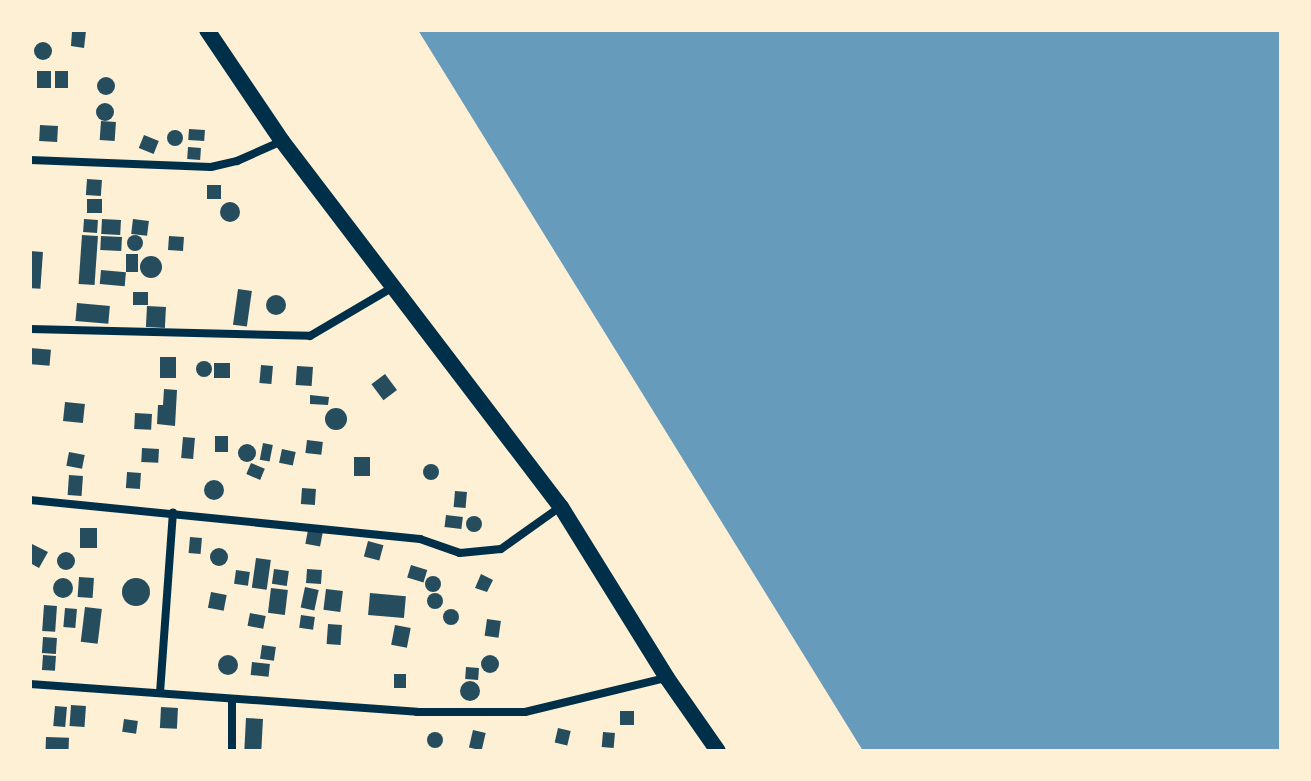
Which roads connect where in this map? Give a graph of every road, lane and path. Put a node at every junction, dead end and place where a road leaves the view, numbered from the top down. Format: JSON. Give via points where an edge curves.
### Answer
{"nodes":[{"id":1,"x":207,"y":30,"type":"edge"},
{"id":2,"x":282,"y":141,"type":"junction"},
{"id":3,"x":30,"y":160,"type":"edge"},
{"id":4,"x":395,"y":286,"type":"junction"},
{"id":5,"x":30,"y":329,"type":"edge"},
{"id":6,"x":30,"y":500,"type":"edge"},
{"id":7,"x":561,"y":507,"type":"junction"},
{"id":8,"x":173,"y":512,"type":"junction"},
{"id":9,"x":667,"y":678,"type":"junction"},
{"id":10,"x":30,"y":684,"type":"edge"},
{"id":11,"x":160,"y":693,"type":"junction"},
{"id":12,"x":232,"y":700,"type":"junction"},
{"id":13,"x":232,"y":751,"type":"edge"},
{"id":14,"x":718,"y":751,"type":"edge"}],
"edges":[{"from":1,"to":2,"type":"main road"},
{"from":2,"to":3,"type":"street","via":[[211,167]]},
{"from":2,"to":4,"type":"main road"},
{"from":4,"to":5,"type":"street","via":[[310,336]]},
{"from":4,"to":7,"type":"main road"},
{"from":6,"to":8,"type":"street"},
{"from":7,"to":8,"type":"street","via":[[501,549],[460,553],[420,539]]},
{"from":7,"to":9,"type":"main road"},
{"from":8,"to":11,"type":"street"},
{"from":9,"to":12,"type":"street","via":[[525,712],[417,712]]},
{"from":9,"to":14,"type":"main road"},
{"from":10,"to":11,"type":"street"},
{"from":11,"to":12,"type":"street"},
{"from":12,"to":13,"type":"street"}]}
